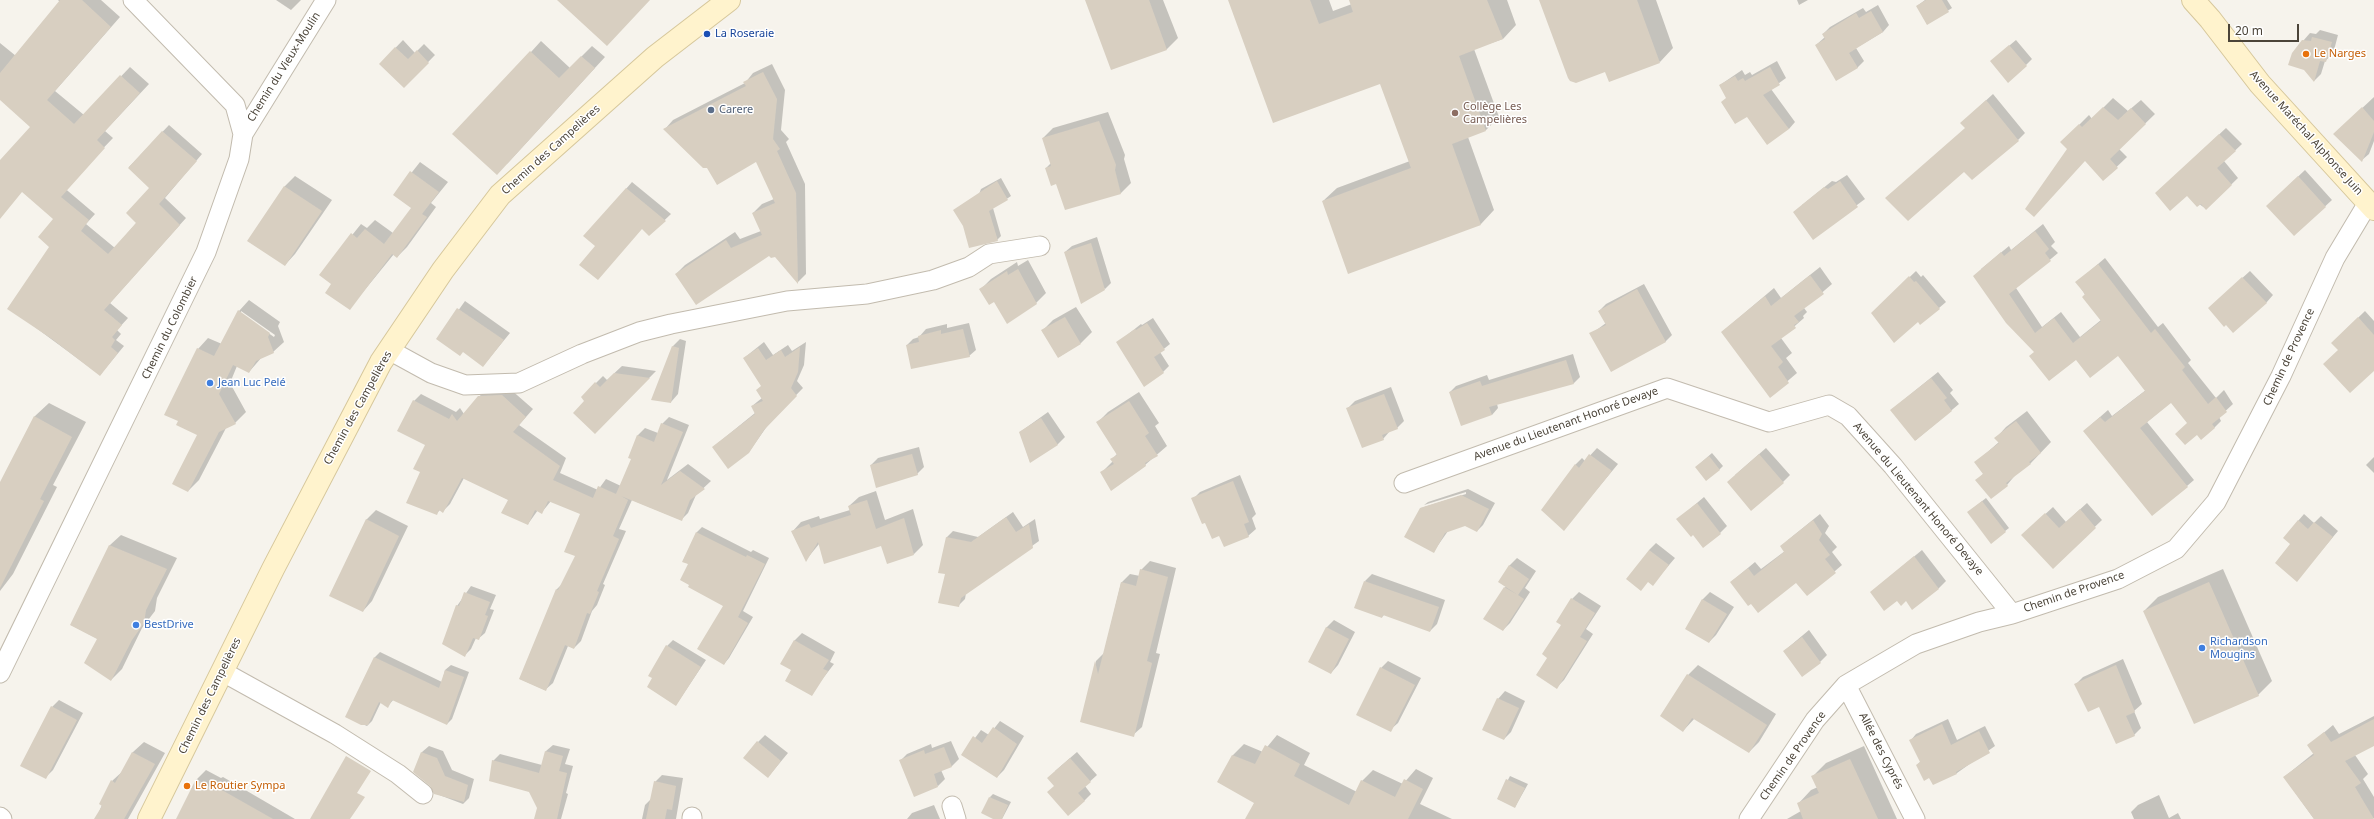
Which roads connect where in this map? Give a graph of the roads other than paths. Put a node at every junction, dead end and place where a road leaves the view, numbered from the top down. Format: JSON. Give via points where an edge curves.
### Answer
{"nodes":[{"id":1,"x":133,"y":0,"type":"edge"},
{"id":2,"x":326,"y":0,"type":"edge"},
{"id":3,"x":729,"y":0,"type":"edge"},
{"id":4,"x":2193,"y":0,"type":"edge"},
{"id":5,"x":243,"y":134,"type":"junction"},
{"id":6,"x":2371,"y":206,"type":"edge"},
{"id":7,"x":1040,"y":246,"type":"dead end"},
{"id":8,"x":389,"y":350,"type":"junction"},
{"id":9,"x":1404,"y":483,"type":"dead end"},
{"id":10,"x":2012,"y":614,"type":"junction"},
{"id":11,"x":223,"y":672,"type":"junction"},
{"id":12,"x":0,"y":673,"type":"edge"},
{"id":13,"x":1846,"y":685,"type":"junction"},
{"id":14,"x":423,"y":794,"type":"dead end"},
{"id":15,"x":0,"y":817,"type":"edge"},
{"id":16,"x":2,"y":819,"type":"edge"},
{"id":17,"x":149,"y":819,"type":"edge"},
{"id":18,"x":1749,"y":819,"type":"edge"},
{"id":19,"x":1915,"y":819,"type":"edge"}],
"edges":[{"from":1,"to":5,"type":"street","name":"Chemin du Colombier","via":[[235,105]]},
{"from":2,"to":5,"type":"street","name":"Chemin du Vieux-Moulin"},
{"from":3,"to":8,"type":"main road","name":"Chemin des Campelières","via":[[655,57],[500,195]]},
{"from":4,"to":6,"type":"main road","name":"Avenue Maréchal Alphonse Juin","via":[[2260,84]]},
{"from":5,"to":12,"type":"street","name":"Chemin du Colombier","via":[[239,160],[206,252]]},
{"from":6,"to":10,"type":"street","name":"Chemin de Provence","via":[[2335,258],[2282,376],[2219,496],[2196,528],[2176,549],[2118,579]]},
{"from":7,"to":8,"type":"street","via":[[989,254],[969,267],[934,280],[868,294],[787,301],[639,332],[582,354],[519,383],[465,385],[430,373]]},
{"from":8,"to":11,"type":"main road","name":"Chemin des Campelières","via":[[273,569]]},
{"from":9,"to":10,"type":"street","name":"Avenue du Lieutenant Honoré Devaye","via":[[1667,388],[1770,422],[1829,405],[1848,416],[1888,461]]},
{"from":10,"to":13,"type":"street","name":"Chemin de Provence","via":[[1978,622],[1916,644]]},
{"from":11,"to":14,"type":"street","via":[[335,734],[398,774]]},
{"from":11,"to":17,"type":"main road","name":"Chemin des Campelières"},
{"from":13,"to":18,"type":"street","name":"Chemin de Provence","via":[[1815,720]]},
{"from":13,"to":19,"type":"street","name":"Allée des Cyprés"},
{"from":15,"to":16,"type":"street"}]}
